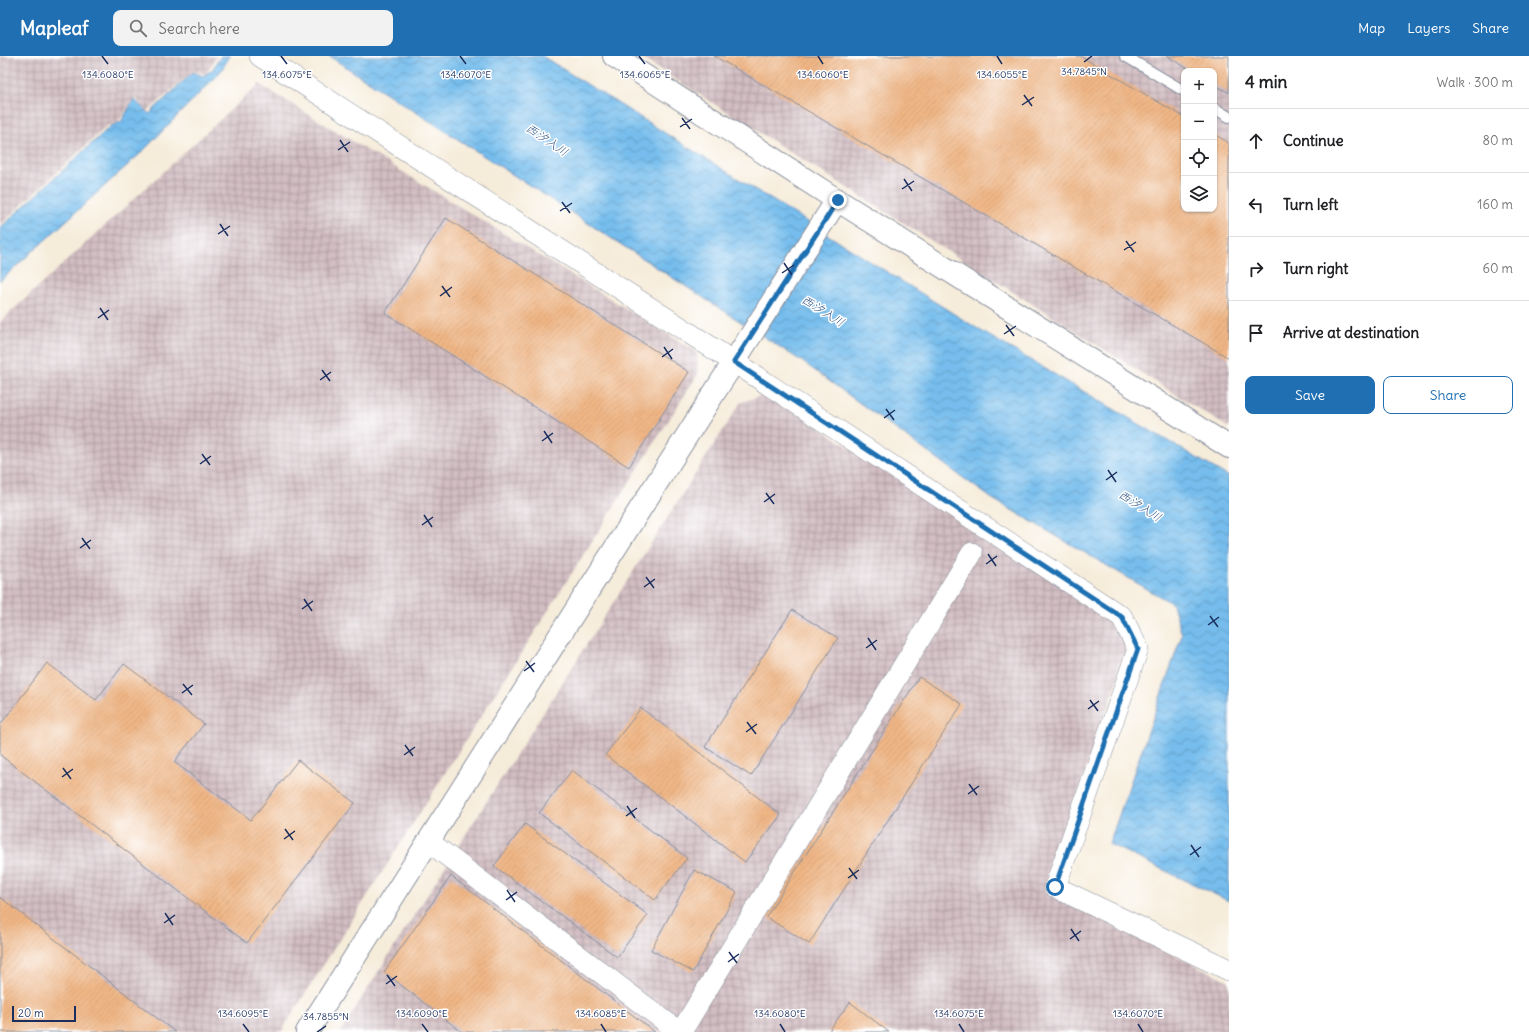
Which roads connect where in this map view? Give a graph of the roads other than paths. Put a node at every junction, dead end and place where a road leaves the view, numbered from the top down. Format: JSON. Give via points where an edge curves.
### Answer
{"nodes":[{"id":1,"x":260,"y":56,"type":"edge"},
{"id":2,"x":614,"y":56,"type":"edge"},
{"id":3,"x":1125,"y":56,"type":"edge"},
{"id":4,"x":1181,"y":89,"type":"edge"},
{"id":5,"x":1217,"y":110,"type":"edge"},
{"id":6,"x":1229,"y":117,"type":"edge"},
{"id":7,"x":838,"y":200,"type":"junction"},
{"id":8,"x":734,"y":362,"type":"junction"},
{"id":9,"x":1229,"y":447,"type":"edge"},
{"id":10,"x":972,"y":553,"type":"dead end"},
{"id":11,"x":428,"y":840,"type":"junction"},
{"id":12,"x":1229,"y":970,"type":"edge"},
{"id":13,"x":307,"y":1032,"type":"edge"},
{"id":14,"x":680,"y":1032,"type":"edge"}],
"edges":[{"from":1,"to":8,"type":"street"},
{"from":2,"to":7,"type":"street"},
{"from":3,"to":4,"type":"lane"},
{"from":5,"to":6,"type":"lane"},
{"from":7,"to":8,"type":"street"},
{"from":7,"to":9,"type":"street"},
{"from":8,"to":11,"type":"street"},
{"from":8,"to":12,"type":"street","via":[[1122,617],[1138,649],[1055,887]]},
{"from":10,"to":14,"type":"street"},
{"from":11,"to":13,"type":"street"},
{"from":11,"to":14,"type":"street"}]}
